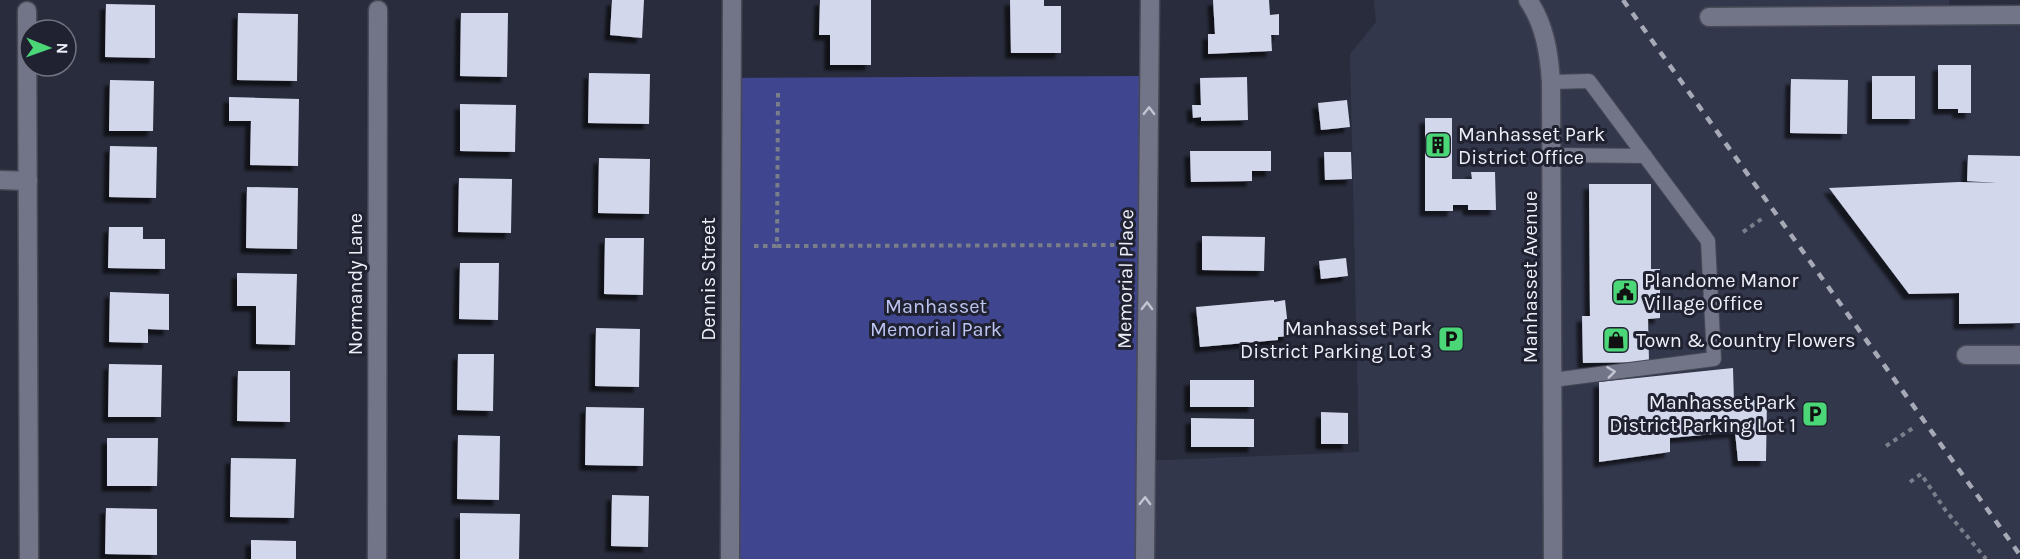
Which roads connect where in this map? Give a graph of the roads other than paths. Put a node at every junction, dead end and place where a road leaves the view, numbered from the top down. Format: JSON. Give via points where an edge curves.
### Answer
{"nodes":[{"id":1,"x":732,"y":0,"type":"edge"},
{"id":2,"x":1150,"y":0,"type":"edge"},
{"id":3,"x":1528,"y":0,"type":"edge"},
{"id":4,"x":378,"y":10,"type":"dead end"},
{"id":5,"x":27,"y":11,"type":"dead end"},
{"id":6,"x":2020,"y":15,"type":"edge"},
{"id":7,"x":1708,"y":16,"type":"dead end"},
{"id":8,"x":1551,"y":82,"type":"junction"},
{"id":9,"x":1552,"y":155,"type":"junction"},
{"id":10,"x":1645,"y":156,"type":"junction"},
{"id":11,"x":0,"y":180,"type":"edge"},
{"id":12,"x":27,"y":181,"type":"junction"},
{"id":13,"x":1966,"y":355,"type":"dead end"},
{"id":14,"x":2020,"y":355,"type":"edge"},
{"id":15,"x":1553,"y":380,"type":"junction"},
{"id":16,"x":29,"y":559,"type":"edge"},
{"id":17,"x":377,"y":559,"type":"edge"},
{"id":18,"x":730,"y":559,"type":"edge"},
{"id":19,"x":1145,"y":559,"type":"edge"},
{"id":20,"x":1553,"y":559,"type":"edge"}],
"edges":[{"from":1,"to":18,"type":"street","name":"Dennis Street"},
{"from":19,"to":2,"type":"street","name":"Memorial Place","one_way":true},
{"from":3,"to":8,"type":"street","name":"Manhasset Avenue","via":[[1546,39]]},
{"from":4,"to":17,"type":"street","name":"Normandy Lane"},
{"from":5,"to":12,"type":"street"},
{"from":6,"to":7,"type":"street"},
{"from":8,"to":9,"type":"street","name":"Manhasset Avenue"},
{"from":8,"to":10,"type":"lane","via":[[1589,81]]},
{"from":9,"to":10,"type":"lane"},
{"from":9,"to":15,"type":"street","name":"Manhasset Avenue"},
{"from":15,"to":10,"type":"lane","one_way":true,"via":[[1714,359],[1708,241]]},
{"from":11,"to":12,"type":"street"},
{"from":12,"to":16,"type":"street"},
{"from":13,"to":14,"type":"street"},
{"from":15,"to":20,"type":"street","name":"Manhasset Avenue"}]}
